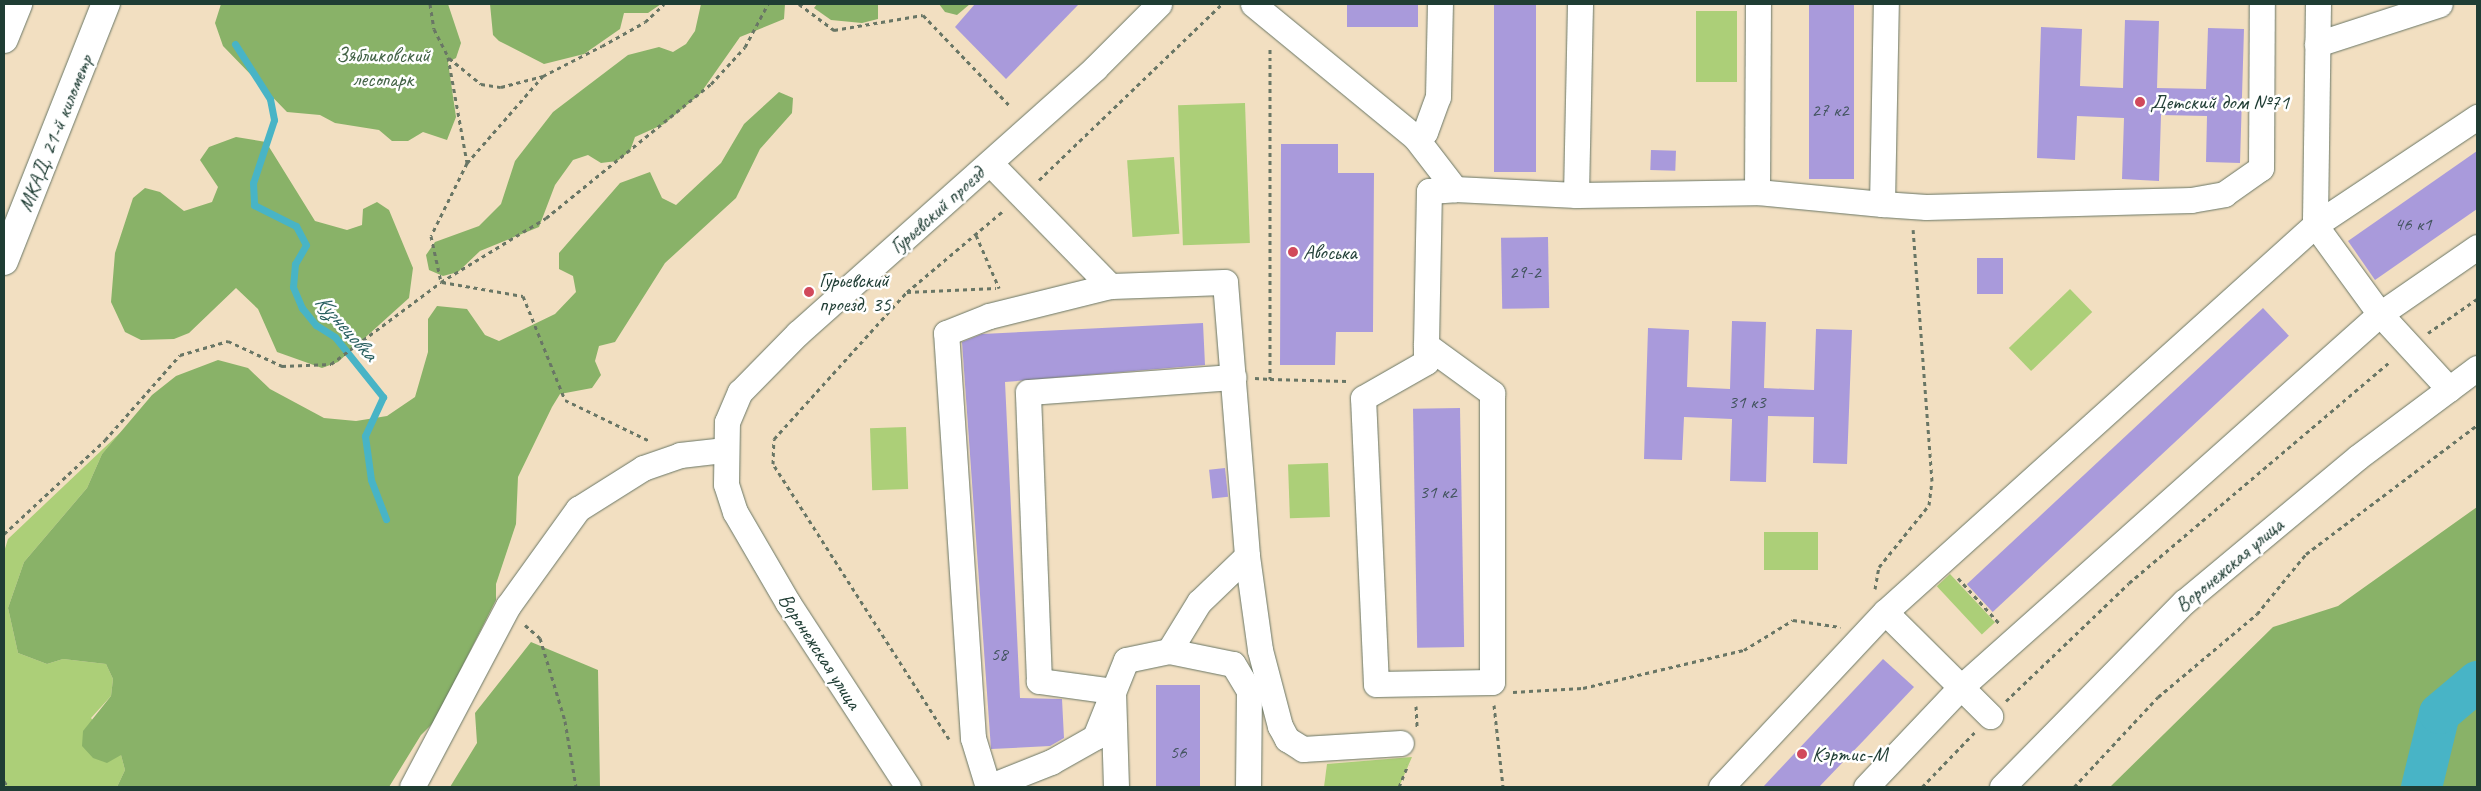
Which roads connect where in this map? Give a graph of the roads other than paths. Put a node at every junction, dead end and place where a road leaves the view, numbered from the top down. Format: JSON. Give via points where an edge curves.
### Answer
{"nodes":[{"id":1,"x":18,"y":4,"type":"edge"},
{"id":2,"x":106,"y":4,"type":"edge"},
{"id":3,"x":1159,"y":4,"type":"edge"},
{"id":4,"x":1440,"y":4,"type":"edge"},
{"id":5,"x":1580,"y":4,"type":"edge"},
{"id":6,"x":1758,"y":4,"type":"edge"},
{"id":7,"x":1886,"y":4,"type":"edge"},
{"id":8,"x":2262,"y":4,"type":"edge"},
{"id":9,"x":2318,"y":4,"type":"edge"},
{"id":10,"x":2440,"y":4,"type":"edge"},
{"id":11,"x":1261,"y":11,"type":"edge"},
{"id":12,"x":4,"y":39,"type":"edge"},
{"id":13,"x":2316,"y":44,"type":"junction"},
{"id":14,"x":2477,"y":117,"type":"edge"},
{"id":15,"x":1415,"y":137,"type":"junction"},
{"id":16,"x":990,"y":164,"type":"junction"},
{"id":17,"x":1455,"y":190,"type":"junction"},
{"id":18,"x":1758,"y":192,"type":"junction"},
{"id":19,"x":1576,"y":195,"type":"junction"},
{"id":20,"x":1882,"y":204,"type":"junction"},
{"id":21,"x":2314,"y":225,"type":"junction"},
{"id":22,"x":2477,"y":247,"type":"edge"},
{"id":23,"x":4,"y":261,"type":"edge"},
{"id":24,"x":1110,"y":286,"type":"junction"},
{"id":25,"x":2380,"y":314,"type":"junction"},
{"id":26,"x":1426,"y":344,"type":"junction"},
{"id":27,"x":2477,"y":368,"type":"edge"},
{"id":28,"x":1233,"y":377,"type":"junction"},
{"id":29,"x":2449,"y":389,"type":"junction"},
{"id":30,"x":724,"y":450,"type":"junction"},
{"id":31,"x":735,"y":512,"type":"joint"},
{"id":32,"x":1247,"y":556,"type":"junction"},
{"id":33,"x":1885,"y":612,"type":"junction"},
{"id":34,"x":1169,"y":652,"type":"junction"},
{"id":35,"x":1961,"y":687,"type":"junction"},
{"id":36,"x":1114,"y":691,"type":"junction"},
{"id":37,"x":1990,"y":716,"type":"road end"},
{"id":38,"x":1410,"y":744,"type":"road end"},
{"id":39,"x":412,"y":787,"type":"edge"},
{"id":40,"x":908,"y":787,"type":"edge"},
{"id":41,"x":988,"y":787,"type":"edge"},
{"id":42,"x":1116,"y":787,"type":"edge"},
{"id":43,"x":1248,"y":787,"type":"edge"},
{"id":44,"x":1721,"y":787,"type":"edge"},
{"id":45,"x":1866,"y":787,"type":"edge"},
{"id":46,"x":2002,"y":787,"type":"edge"}],
"edges":[{"from":1,"to":12,"type":"highway"},
{"from":2,"to":23,"type":"highway","name":"МКАД, 21-й километр"},
{"from":3,"to":16,"type":"street","name":"Гурьевский проезд"},
{"from":4,"to":15,"type":"street","via":[[1438,97],[1425,132]]},
{"from":5,"to":19,"type":"street"},
{"from":6,"to":18,"type":"street"},
{"from":7,"to":20,"type":"street"},
{"from":8,"to":20,"type":"street","via":[[2261,168],[2224,194],[2190,200],[1911,207]]},
{"from":9,"to":13,"type":"street"},
{"from":10,"to":13,"type":"street"},
{"from":11,"to":15,"type":"street"},
{"from":13,"to":21,"type":"street"},
{"from":14,"to":21,"type":"street"},
{"from":15,"to":17,"type":"street"},
{"from":16,"to":24,"type":"street"},
{"from":16,"to":30,"type":"street","name":"Гурьевский проезд","via":[[798,334],[740,392],[728,422]]},
{"from":17,"to":19,"type":"street"},
{"from":17,"to":26,"type":"street","via":[[1429,191]]},
{"from":18,"to":19,"type":"street"},
{"from":18,"to":20,"type":"street"},
{"from":21,"to":25,"type":"street"},
{"from":21,"to":33,"type":"street"},
{"from":22,"to":25,"type":"street"},
{"from":24,"to":28,"type":"street","via":[[1225,282]]},
{"from":24,"to":41,"type":"street","via":[[989,316],[946,333],[972,738]]},
{"from":25,"to":29,"type":"street"},
{"from":25,"to":35,"type":"street"},
{"from":26,"to":26,"type":"street","via":[[1492,393],[1492,688],[1376,684],[1363,398],[1426,362]]},
{"from":27,"to":29,"type":"street","name":"Воронежская улица"},
{"from":28,"to":32,"type":"street"},
{"from":28,"to":36,"type":"street","via":[[1028,392],[1039,681]]},
{"from":29,"to":46,"type":"street","name":"Воронежская улица","via":[[2358,457],[2184,602]]},
{"from":30,"to":31,"type":"street","name":"Гурьевский проезд","via":[[726,484]]},
{"from":30,"to":39,"type":"street","via":[[680,455],[643,468],[578,508],[508,606]]},
{"from":31,"to":40,"type":"street","name":"Воронежская улица","via":[[788,603]]},
{"from":32,"to":34,"type":"street","via":[[1199,602]]},
{"from":32,"to":38,"type":"street","via":[[1260,650],[1280,726],[1287,739],[1303,748]]},
{"from":33,"to":35,"type":"street"},
{"from":33,"to":44,"type":"street"},
{"from":34,"to":36,"type":"street","via":[[1126,660]]},
{"from":34,"to":43,"type":"street","via":[[1233,664],[1249,691]]},
{"from":35,"to":37,"type":"street"},
{"from":35,"to":45,"type":"street"},
{"from":36,"to":41,"type":"street","via":[[1095,737],[1051,762]]},
{"from":36,"to":42,"type":"street"}]}
